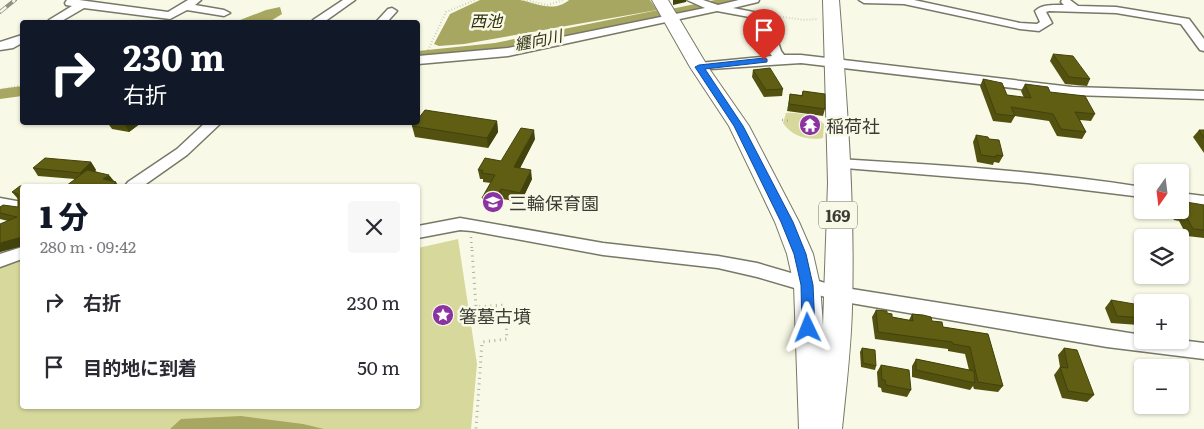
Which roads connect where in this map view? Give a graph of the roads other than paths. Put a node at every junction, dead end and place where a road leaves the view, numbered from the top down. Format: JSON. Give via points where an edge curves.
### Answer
{"nodes":[{"id":1,"x":196,"y":0,"type":"edge"},
{"id":2,"x":350,"y":0,"type":"edge"},
{"id":3,"x":754,"y":0,"type":"edge"},
{"id":4,"x":864,"y":0,"type":"edge"},
{"id":5,"x":1065,"y":0,"type":"edge"},
{"id":6,"x":695,"y":1,"type":"edge"},
{"id":7,"x":78,"y":3,"type":"edge"},
{"id":8,"x":185,"y":7,"type":"junction"},
{"id":9,"x":716,"y":8,"type":"junction"},
{"id":10,"x":1075,"y":8,"type":"junction"},
{"id":11,"x":666,"y":9,"type":"edge"},
{"id":12,"x":832,"y":9,"type":"edge"},
{"id":13,"x":392,"y":11,"type":"dead end"},
{"id":14,"x":224,"y":13,"type":"dead end"},
{"id":15,"x":56,"y":20,"type":"edge"},
{"id":16,"x":320,"y":20,"type":"edge"},
{"id":17,"x":383,"y":20,"type":"edge"},
{"id":18,"x":1189,"y":25,"type":"junction"},
{"id":19,"x":1204,"y":28,"type":"edge"},
{"id":20,"x":20,"y":40,"type":"edge"},
{"id":21,"x":3,"y":47,"type":"edge"},
{"id":22,"x":1204,"y":47,"type":"edge"},
{"id":23,"x":781,"y":59,"type":"junction"},
{"id":24,"x":420,"y":60,"type":"edge"},
{"id":25,"x":834,"y":62,"type":"junction"},
{"id":26,"x":699,"y":67,"type":"junction"},
{"id":27,"x":1204,"y":95,"type":"edge"},
{"id":28,"x":212,"y":125,"type":"edge"},
{"id":29,"x":838,"y":164,"type":"junction"},
{"id":30,"x":136,"y":184,"type":"edge"},
{"id":31,"x":1134,"y":191,"type":"edge"},
{"id":32,"x":1189,"y":199,"type":"edge"},
{"id":33,"x":1204,"y":201,"type":"edge"},
{"id":34,"x":0,"y":203,"type":"edge"},
{"id":35,"x":20,"y":207,"type":"edge"},
{"id":36,"x":420,"y":232,"type":"edge"},
{"id":37,"x":20,"y":254,"type":"edge"},
{"id":38,"x":0,"y":262,"type":"edge"},
{"id":39,"x":807,"y":285,"type":"junction"},
{"id":40,"x":839,"y":294,"type":"junction"},
{"id":41,"x":1204,"y":351,"type":"edge"},
{"id":42,"x":815,"y":429,"type":"edge"},
{"id":43,"x":826,"y":429,"type":"edge"}],
"edges":[{"from":1,"to":8,"type":"street"},
{"from":2,"to":16,"type":"street"},
{"from":3,"to":9,"type":"street"},
{"from":4,"to":10,"type":"street","via":[[904,1],[1039,28],[1046,23],[1040,11]]},
{"from":5,"to":10,"type":"street"},
{"from":6,"to":9,"type":"street"},
{"from":7,"to":8,"type":"street","via":[[170,16]]},
{"from":7,"to":15,"type":"street"},
{"from":8,"to":14,"type":"street"},
{"from":9,"to":11,"type":"street"},
{"from":9,"to":23,"type":"street","via":[[762,15],[767,21],[775,52]]},
{"from":10,"to":18,"type":"street","via":[[1116,10],[1185,21]]},
{"from":11,"to":24,"type":"street","via":[[581,38],[508,52]]},
{"from":11,"to":26,"type":"highway"},
{"from":12,"to":25,"type":"highway","number":"169"},
{"from":13,"to":17,"type":"street"},
{"from":18,"to":19,"type":"street"},
{"from":18,"to":22,"type":"street"},
{"from":20,"to":21,"type":"street"},
{"from":23,"to":25,"type":"street"},
{"from":23,"to":26,"type":"street"},
{"from":25,"to":27,"type":"street","via":[[1072,91]]},
{"from":25,"to":29,"type":"highway","number":"169"},
{"from":26,"to":39,"type":"highway","via":[[738,126],[787,222],[800,254]]},
{"from":28,"to":30,"type":"street","via":[[182,152]]},
{"from":29,"to":31,"type":"street","via":[[960,171]]},
{"from":29,"to":40,"type":"highway","number":"169"},
{"from":32,"to":33,"type":"street"},
{"from":34,"to":35,"type":"street"},
{"from":36,"to":39,"type":"street","via":[[460,224],[472,225],[603,249],[718,262]]},
{"from":37,"to":38,"type":"street"},
{"from":39,"to":40,"type":"street"},
{"from":39,"to":42,"type":"highway"},
{"from":40,"to":41,"type":"street","via":[[1107,339]]},
{"from":40,"to":43,"type":"highway","number":"169"}]}
